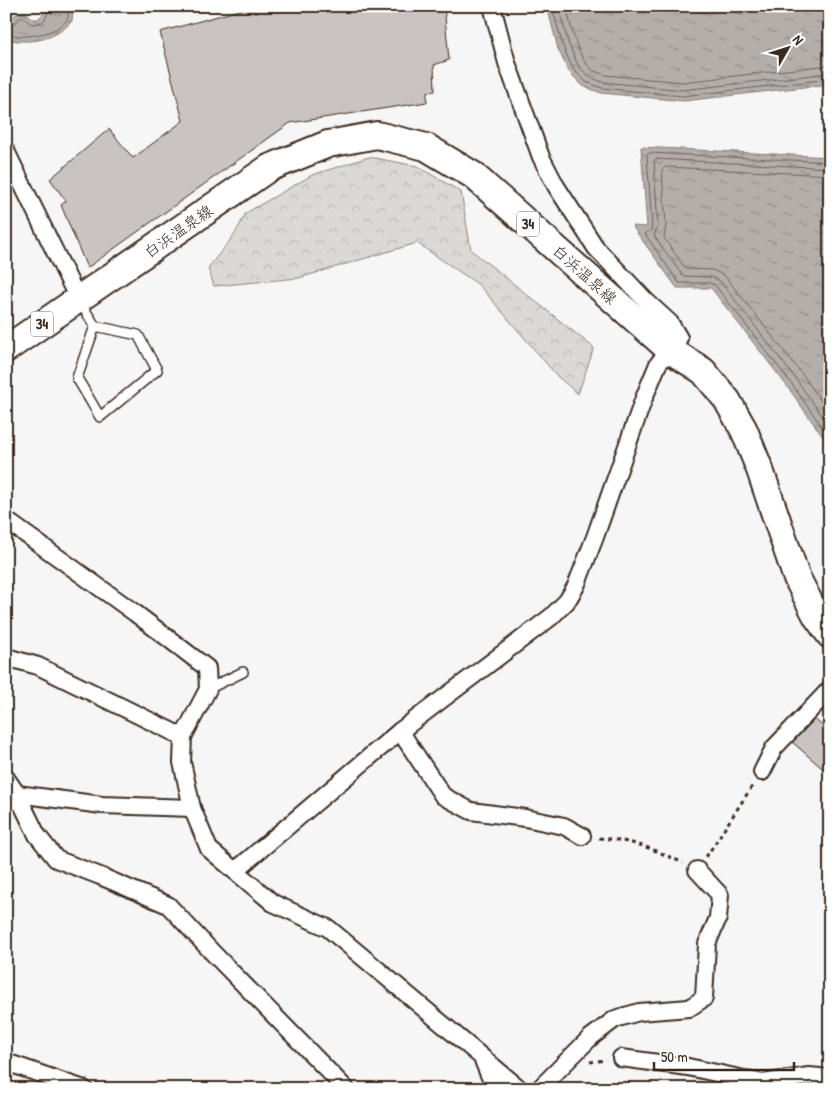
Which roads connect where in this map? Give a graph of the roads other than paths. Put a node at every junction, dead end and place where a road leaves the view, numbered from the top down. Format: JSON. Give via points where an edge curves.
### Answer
{"nodes":[{"id":1,"x":492,"y":6,"type":"edge"},
{"id":2,"x":6,"y":151,"type":"edge"},
{"id":3,"x":78,"y":299,"type":"junction"},
{"id":4,"x":94,"y":326,"type":"junction"},
{"id":5,"x":6,"y":349,"type":"edge"},
{"id":6,"x":670,"y":350,"type":"junction"},
{"id":7,"x":6,"y":520,"type":"edge"},
{"id":8,"x":830,"y":635,"type":"edge"},
{"id":9,"x":6,"y":658,"type":"edge"},
{"id":10,"x":243,"y":672,"type":"dead end"},
{"id":11,"x":208,"y":689,"type":"junction"},
{"id":12,"x":830,"y":689,"type":"edge"},
{"id":13,"x":400,"y":731,"type":"junction"},
{"id":14,"x":183,"y":737,"type":"junction"},
{"id":15,"x":762,"y":772,"type":"road end"},
{"id":16,"x":6,"y":778,"type":"edge"},
{"id":17,"x":12,"y":799,"type":"edge"},
{"id":18,"x":192,"y":808,"type":"junction"},
{"id":19,"x":582,"y":836,"type":"road end"},
{"id":20,"x":697,"y":870,"type":"road end"},
{"id":21,"x":234,"y":871,"type":"junction"},
{"id":22,"x":481,"y":1056,"type":"junction"},
{"id":23,"x":621,"y":1058,"type":"dead end"},
{"id":24,"x":6,"y":1062,"type":"edge"},
{"id":25,"x":830,"y":1078,"type":"edge"},
{"id":26,"x":84,"y":1089,"type":"edge"},
{"id":27,"x":346,"y":1089,"type":"edge"},
{"id":28,"x":495,"y":1089,"type":"edge"},
{"id":29,"x":520,"y":1089,"type":"edge"},
{"id":30,"x":539,"y":1089,"type":"edge"}],
"edges":[{"from":1,"to":6,"type":"street","via":[[507,64],[541,157],[556,186],[596,248],[670,323],[679,338]]},
{"from":2,"to":3,"type":"street"},
{"from":3,"to":4,"type":"lane"},
{"from":3,"to":5,"type":"main road","name":"白浜温泉線","number":"34"},
{"from":3,"to":6,"type":"main road","name":"白浜温泉線","number":"34","via":[[269,168],[328,144],[377,135],[426,147],[473,175]]},
{"from":4,"to":4,"type":"lane","via":[[138,335],[158,370],[100,417],[77,378]]},
{"from":6,"to":8,"type":"main road","name":"白浜温泉線","number":"34","via":[[703,371],[727,400],[744,430],[796,576]]},
{"from":6,"to":13,"type":"street","via":[[658,364],[595,537],[567,601],[551,617]]},
{"from":7,"to":11,"type":"street","via":[[207,668]]},
{"from":9,"to":14,"type":"street","via":[[38,666]]},
{"from":10,"to":11,"type":"lane"},
{"from":11,"to":14,"type":"street"},
{"from":12,"to":15,"type":"street","via":[[774,748]]},
{"from":13,"to":19,"type":"street","via":[[443,796],[471,811],[564,826]]},
{"from":13,"to":21,"type":"street"},
{"from":14,"to":18,"type":"street","via":[[182,762]]},
{"from":16,"to":17,"type":"street"},
{"from":17,"to":18,"type":"street"},
{"from":17,"to":27,"type":"street","via":[[56,859],[168,904]]},
{"from":18,"to":21,"type":"street","via":[[209,849]]},
{"from":20,"to":30,"type":"street","via":[[720,895],[718,918],[707,944],[704,998],[689,1008],[639,1012],[615,1019],[590,1038]]},
{"from":21,"to":22,"type":"street","via":[[273,903],[328,928]]},
{"from":22,"to":28,"type":"street"},
{"from":22,"to":29,"type":"street"},
{"from":23,"to":25,"type":"street","via":[[688,1067],[763,1083],[809,1076]]},
{"from":24,"to":26,"type":"street"}]}
